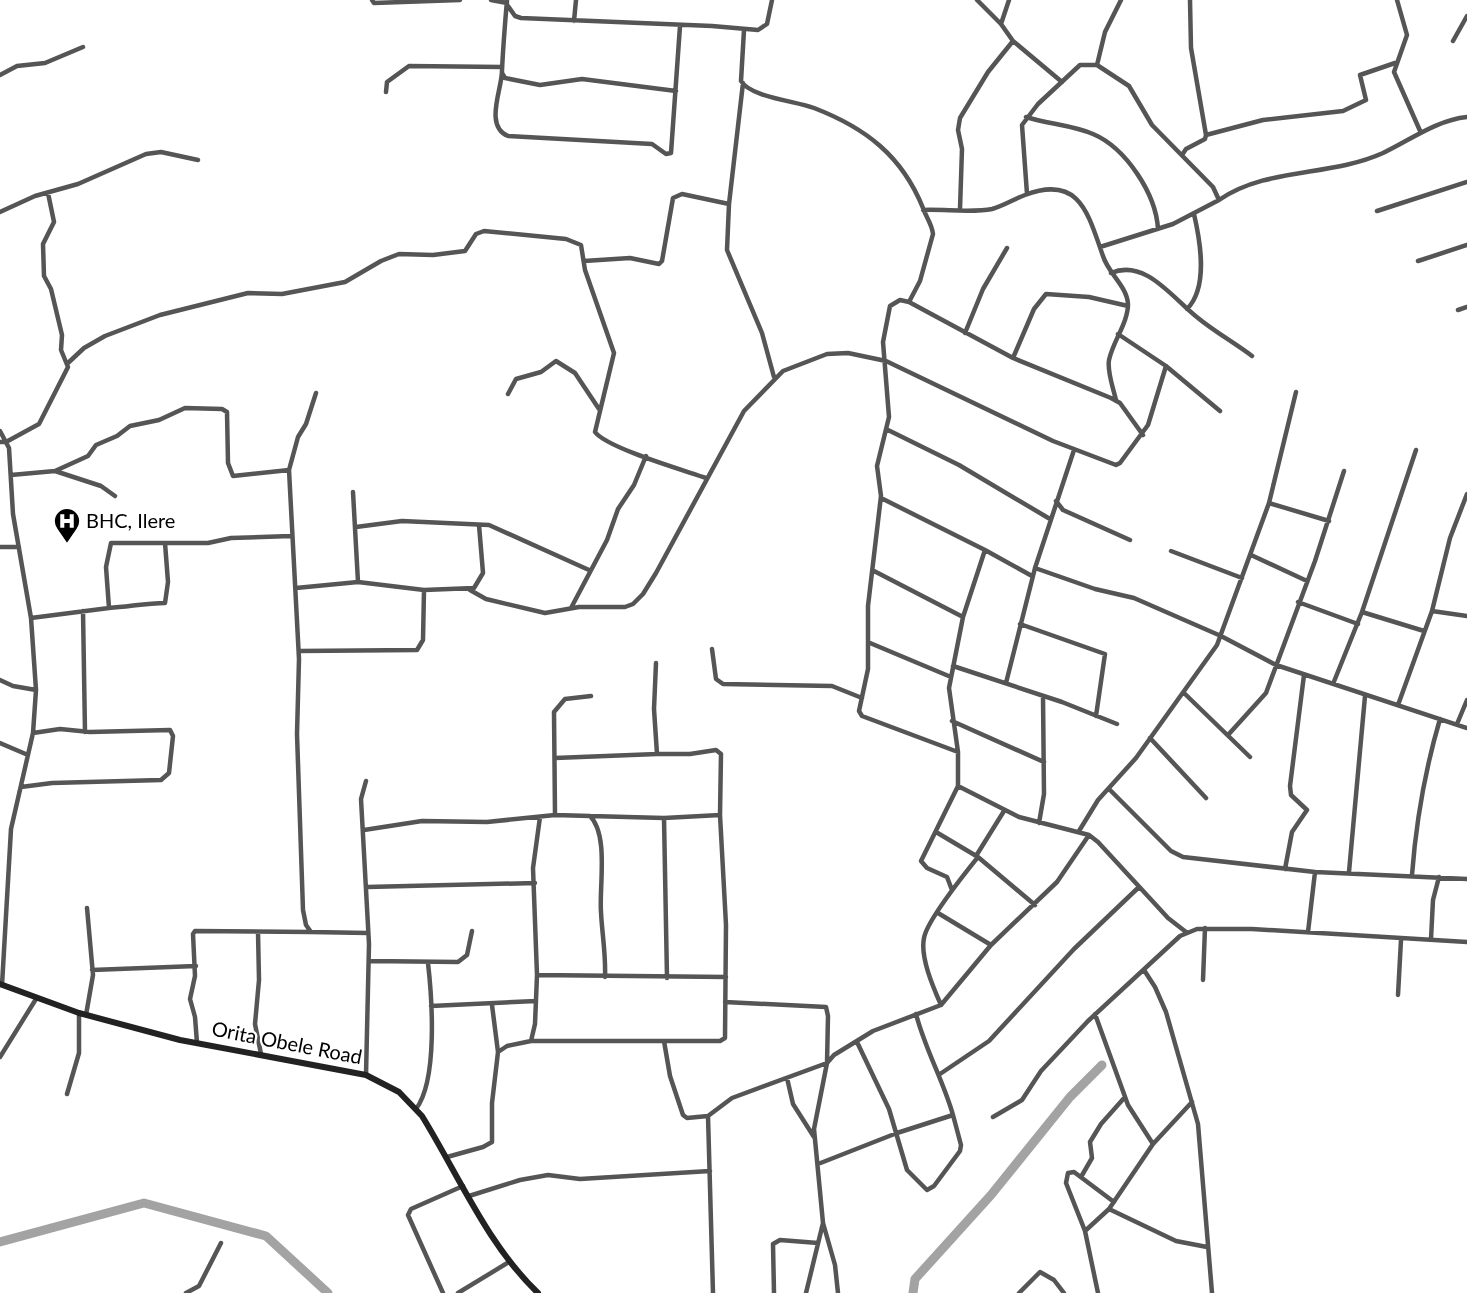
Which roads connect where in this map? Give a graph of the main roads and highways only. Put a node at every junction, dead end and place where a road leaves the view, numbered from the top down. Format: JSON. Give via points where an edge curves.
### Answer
{"nodes":[{"id":1,"x":1,"y":984,"type":"edge"},
{"id":2,"x":538,"y":1293,"type":"edge"}],
"edges":[{"from":1,"to":2,"type":"main road","name":"Orita Obele Road","via":[[83,1014],[197,1043],[366,1075],[399,1092],[416,1109],[509,1262]]}]}
